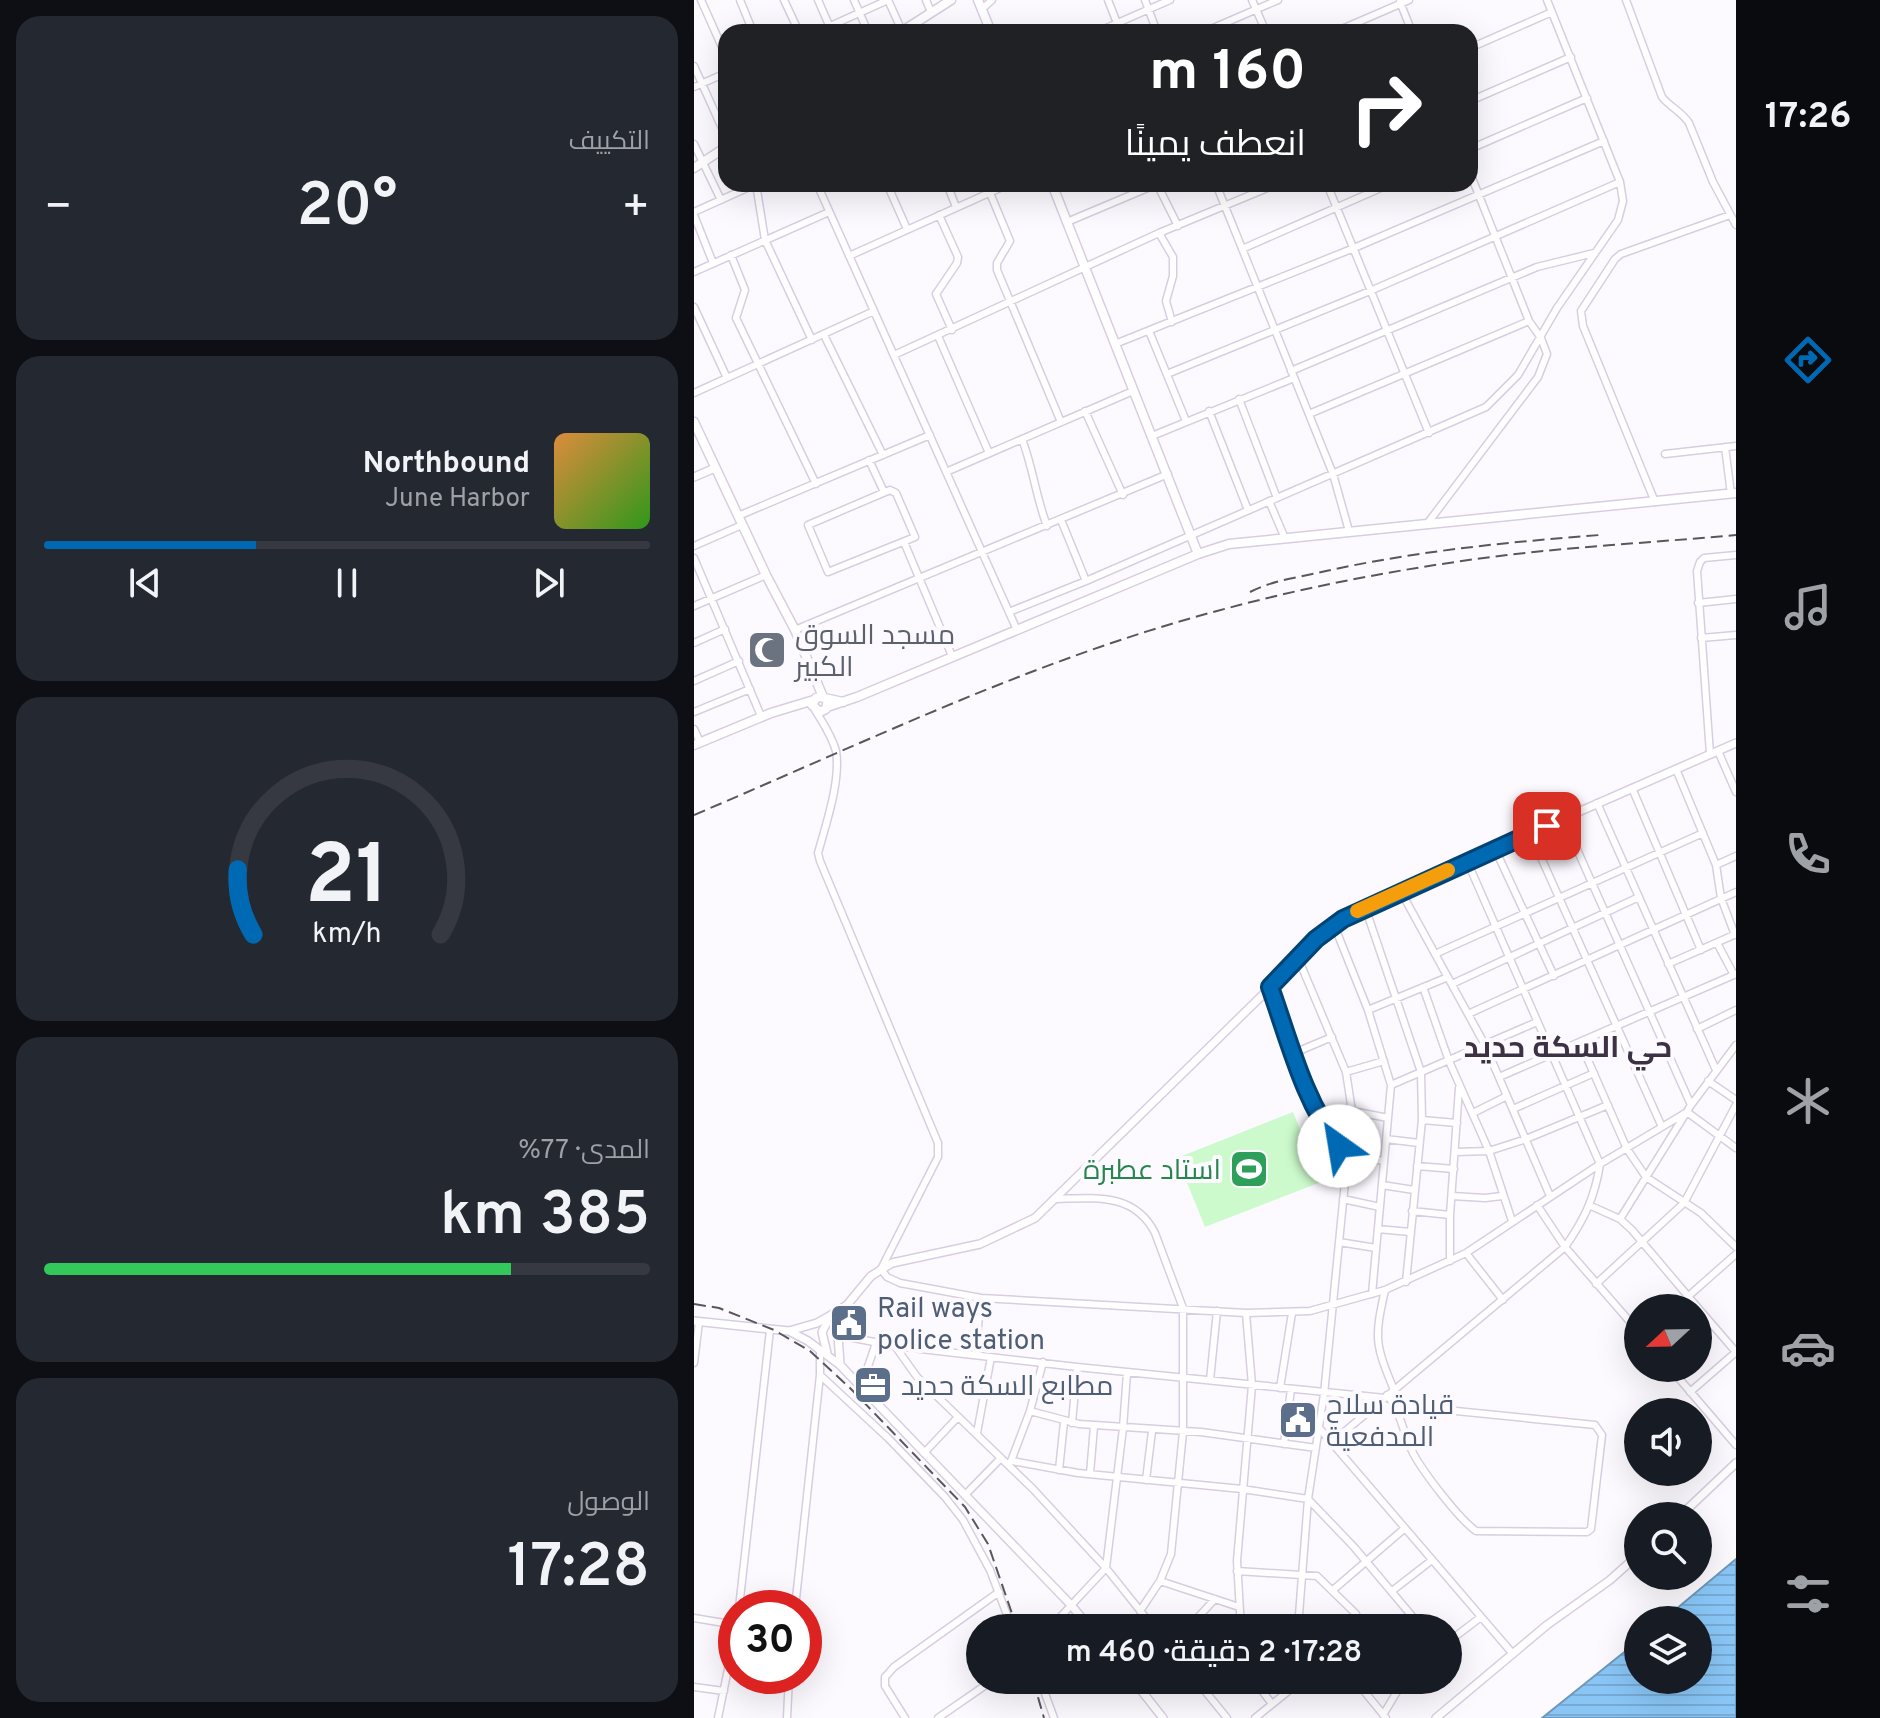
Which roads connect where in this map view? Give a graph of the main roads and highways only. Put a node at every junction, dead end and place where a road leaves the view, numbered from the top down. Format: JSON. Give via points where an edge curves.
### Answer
{"nodes":[{"id":1,"x":951,"y":0,"type":"edge"},
{"id":2,"x":979,"y":3,"type":"edge"},
{"id":3,"x":913,"y":24,"type":"edge"},
{"id":4,"x":988,"y":24,"type":"edge"},
{"id":5,"x":718,"y":152,"type":"edge"},
{"id":6,"x":698,"y":165,"type":"edge"},
{"id":7,"x":1055,"y":192,"type":"edge"},
{"id":8,"x":694,"y":422,"type":"edge"},
{"id":9,"x":1734,"y":494,"type":"edge"},
{"id":10,"x":1198,"y":554,"type":"junction"},
{"id":11,"x":820,"y":704,"type":"junction"},
{"id":12,"x":697,"y":744,"type":"edge"}],
"edges":[{"from":1,"to":3,"type":"main road"},
{"from":2,"to":4,"type":"main road"},
{"from":5,"to":6,"type":"main road"},
{"from":7,"to":10,"type":"main road"},
{"from":8,"to":11,"type":"main road","via":[[795,630]]},
{"from":9,"to":10,"type":"main road","via":[[1284,536]]},
{"from":10,"to":11,"type":"main road","via":[[844,702]]},
{"from":11,"to":12,"type":"main road","via":[[761,716]]}]}
